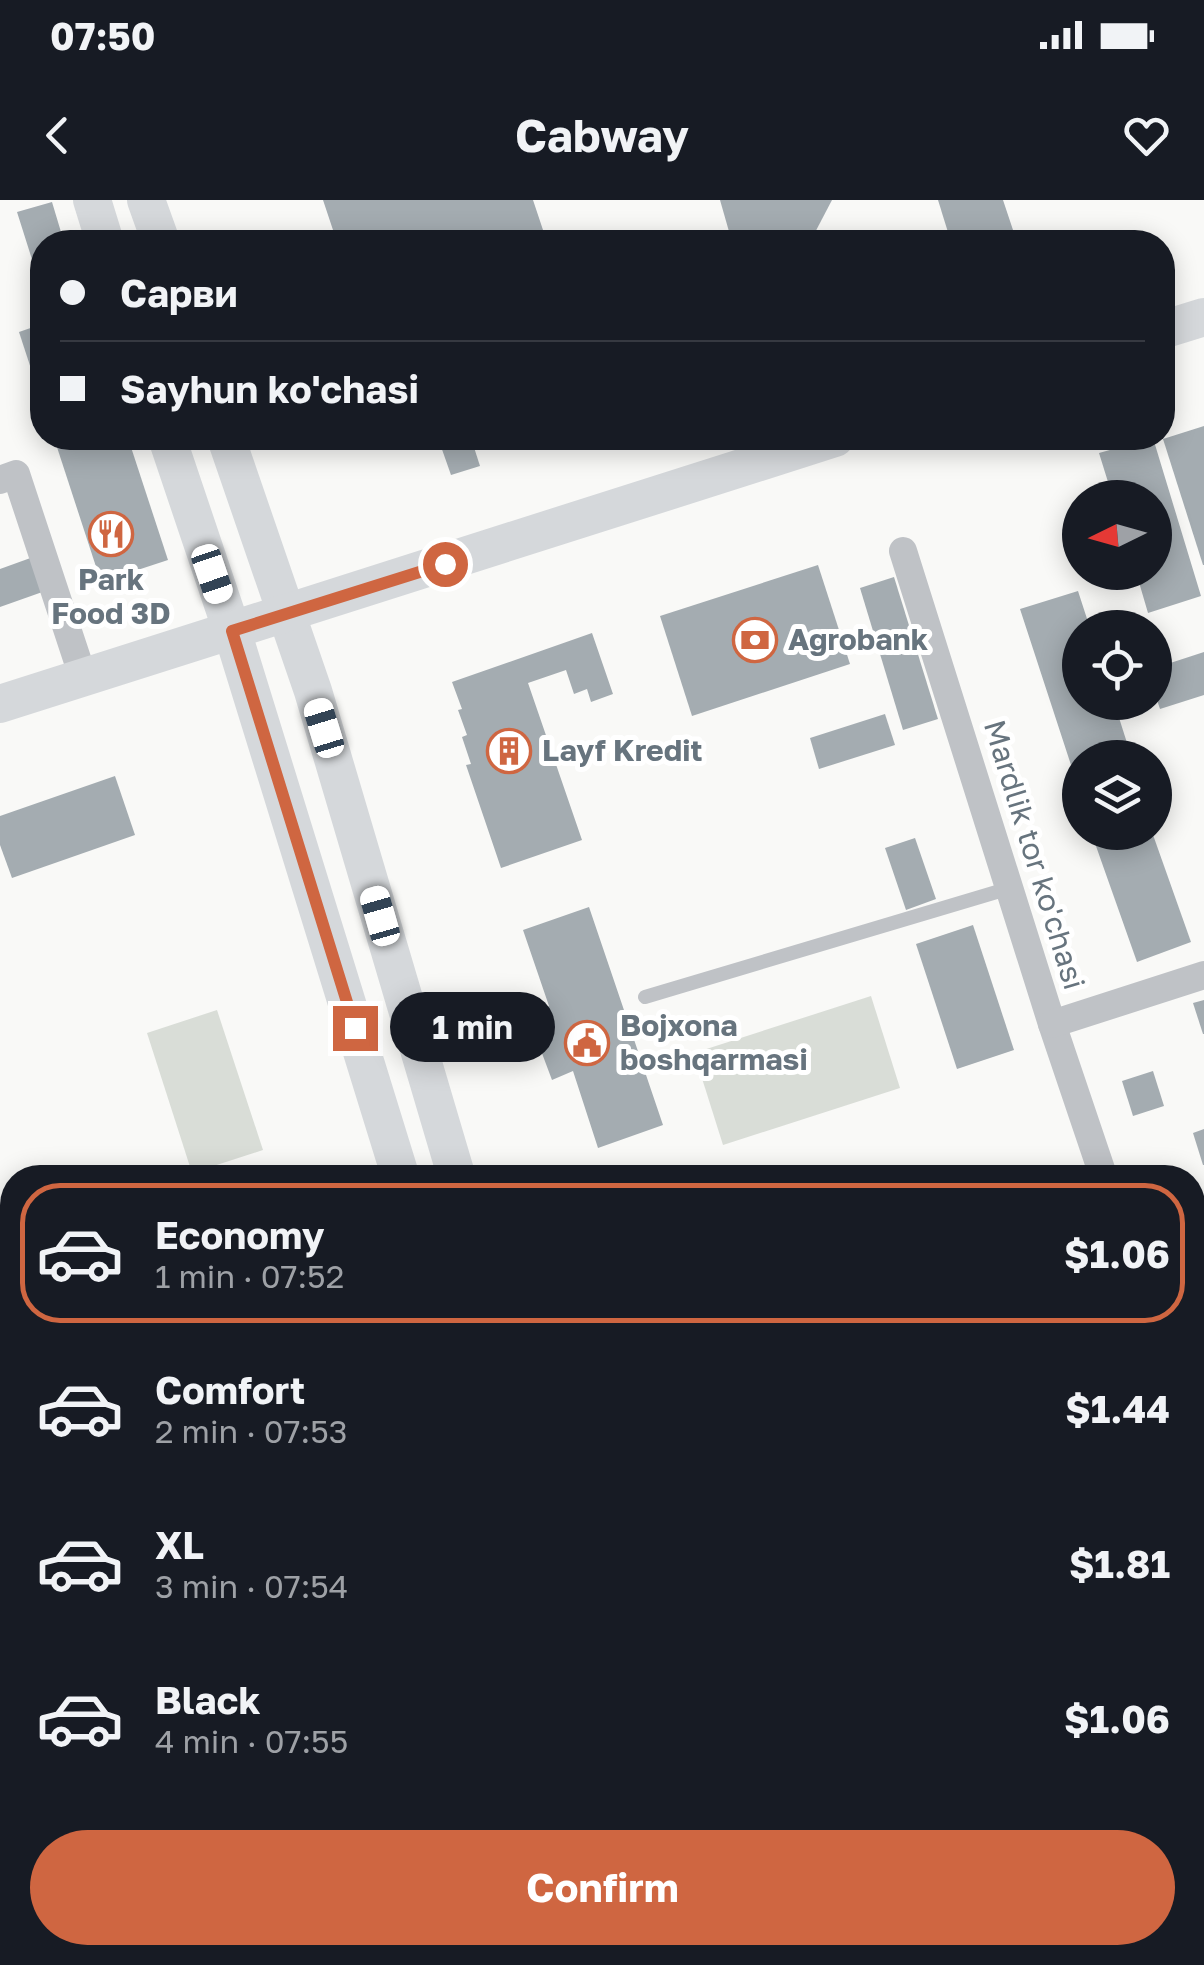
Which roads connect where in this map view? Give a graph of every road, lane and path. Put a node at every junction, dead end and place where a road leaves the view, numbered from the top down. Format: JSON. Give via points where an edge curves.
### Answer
{"nodes":[{"id":1,"x":92,"y":200,"type":"edge"},
{"id":2,"x":146,"y":200,"type":"edge"},
{"id":3,"x":101,"y":230,"type":"edge"},
{"id":4,"x":156,"y":230,"type":"edge"},
{"id":5,"x":1204,"y":318,"type":"edge"},
{"id":6,"x":1175,"y":326,"type":"edge"},
{"id":7,"x":171,"y":450,"type":"edge"},
{"id":8,"x":230,"y":450,"type":"edge"},
{"id":9,"x":798,"y":450,"type":"edge"},
{"id":10,"x":0,"y":480,"type":"edge"},
{"id":11,"x":903,"y":552,"type":"dead end"},
{"id":12,"x":286,"y":614,"type":"junction"},
{"id":13,"x":232,"y":631,"type":"junction"},
{"id":14,"x":83,"y":677,"type":"junction"},
{"id":15,"x":0,"y":704,"type":"edge"},
{"id":16,"x":1010,"y":888,"type":"junction"},
{"id":17,"x":1204,"y":975,"type":"edge"},
{"id":18,"x":645,"y":998,"type":"dead end"},
{"id":19,"x":1052,"y":1024,"type":"junction"},
{"id":20,"x":397,"y":1165,"type":"edge"},
{"id":21,"x":453,"y":1165,"type":"edge"},
{"id":22,"x":1100,"y":1165,"type":"edge"}],
"edges":[{"from":1,"to":3,"type":"street"},
{"from":2,"to":4,"type":"street"},
{"from":5,"to":6,"type":"street"},
{"from":7,"to":13,"type":"street"},
{"from":8,"to":12,"type":"street"},
{"from":9,"to":12,"type":"street"},
{"from":10,"to":14,"type":"street","via":[[16,474]]},
{"from":11,"to":16,"type":"street","name":"Mardlik tor ko'chasi"},
{"from":12,"to":13,"type":"street"},
{"from":12,"to":21,"type":"street"},
{"from":13,"to":14,"type":"street"},
{"from":13,"to":20,"type":"street"},
{"from":14,"to":15,"type":"street"},
{"from":16,"to":18,"type":"lane"},
{"from":16,"to":19,"type":"street","name":"Mardlik tor ko'chasi"},
{"from":17,"to":19,"type":"street"},
{"from":19,"to":22,"type":"street","name":"Mardlik tor ko'chasi"}]}
